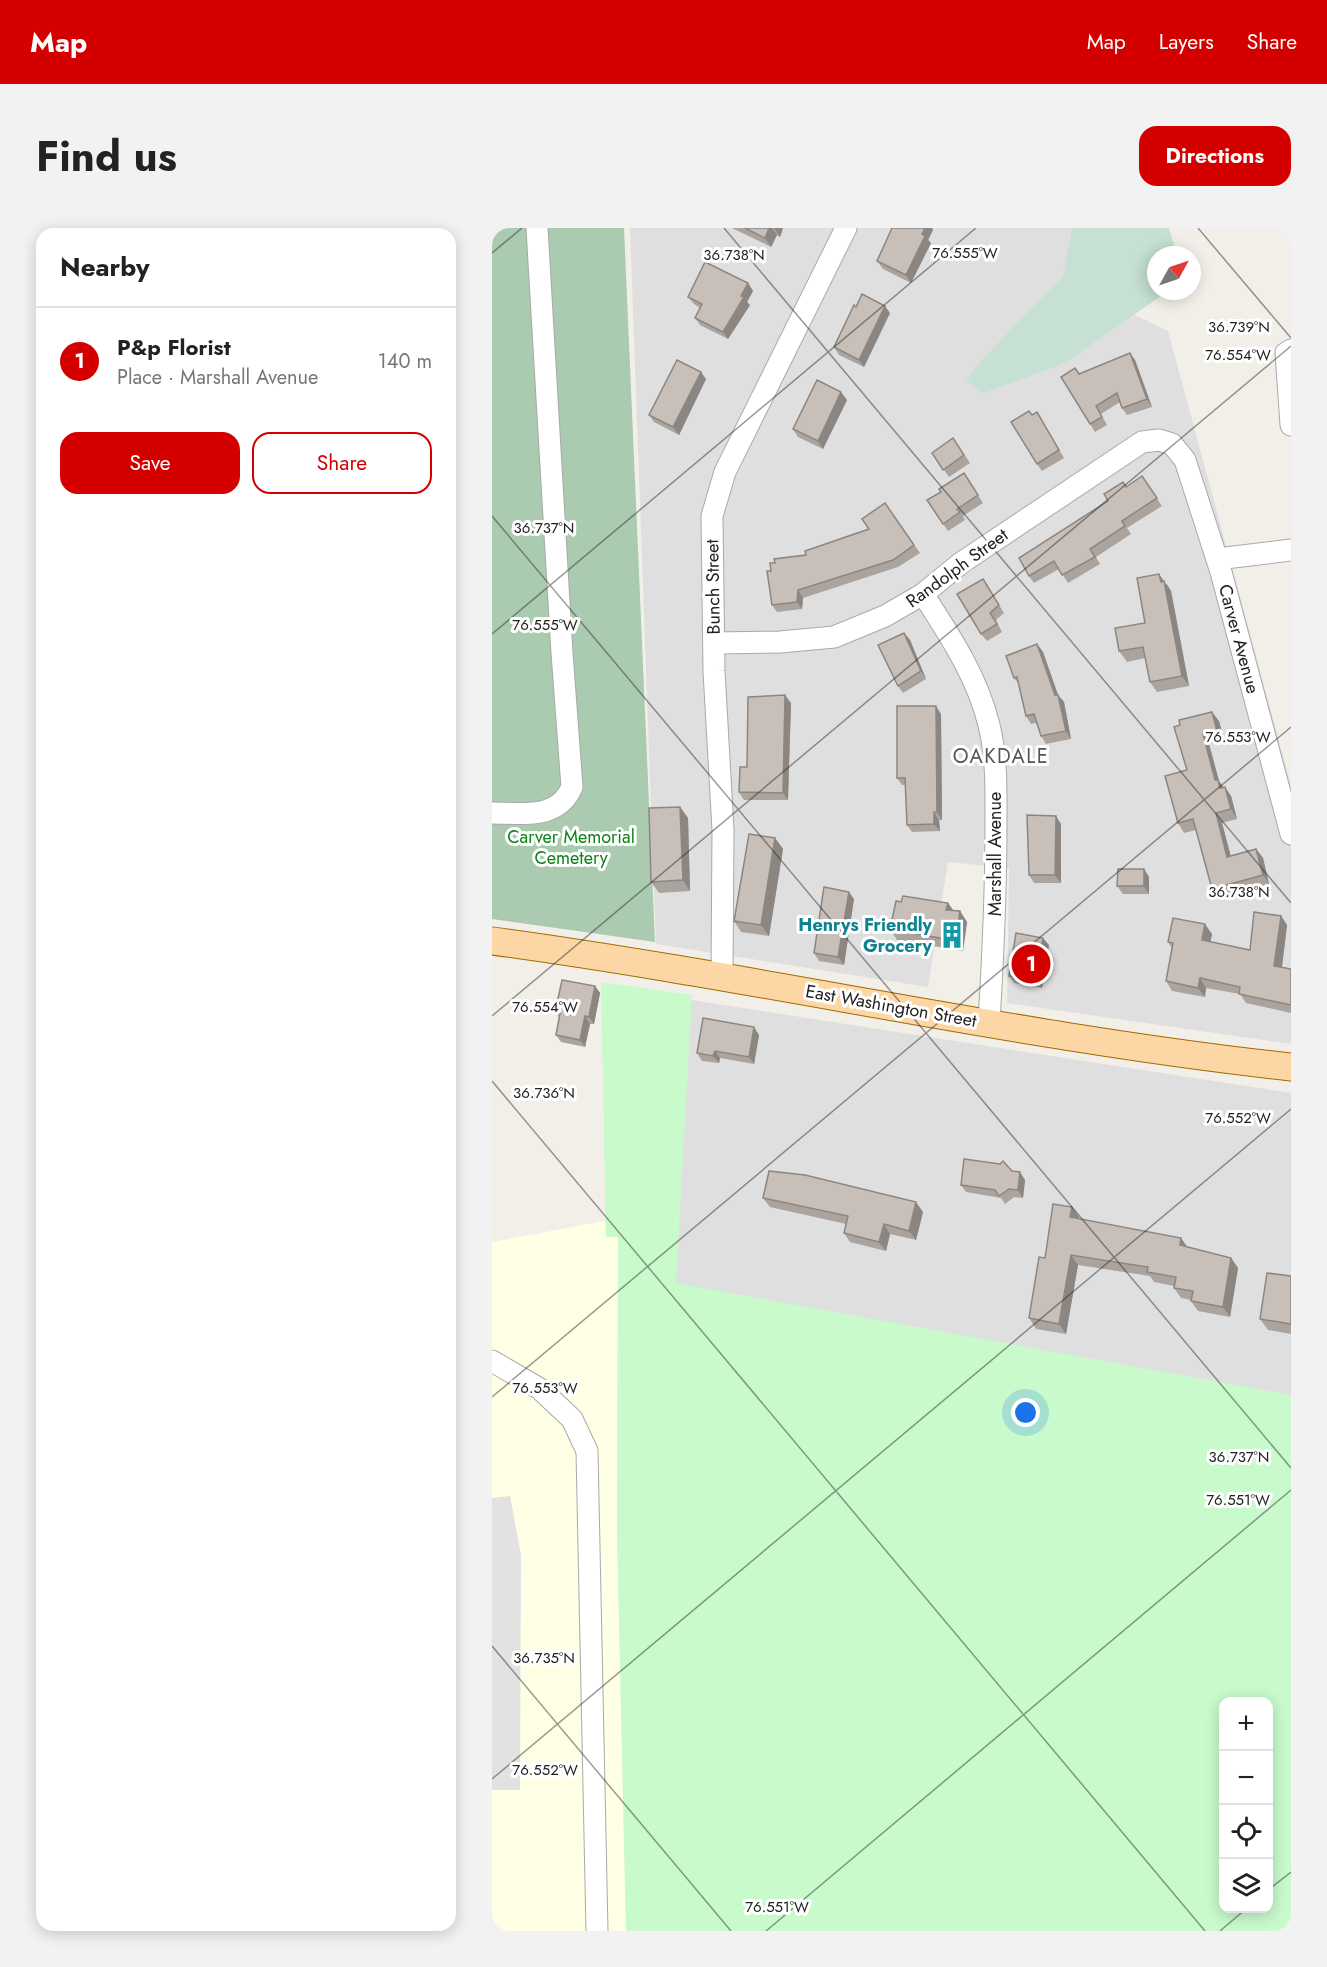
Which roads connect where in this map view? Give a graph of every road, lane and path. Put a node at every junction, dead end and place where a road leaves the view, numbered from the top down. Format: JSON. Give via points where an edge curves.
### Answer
{"nodes":[{"id":1,"x":537,"y":228,"type":"edge"},
{"id":2,"x":846,"y":228,"type":"edge"},
{"id":3,"x":1291,"y":350,"type":"edge"},
{"id":4,"x":1291,"y":425,"type":"edge"},
{"id":5,"x":1177,"y":449,"type":"joint"},
{"id":6,"x":1291,"y":550,"type":"edge"},
{"id":7,"x":1217,"y":559,"type":"junction"},
{"id":8,"x":923,"y":594,"type":"junction"},
{"id":9,"x":714,"y":643,"type":"junction"},
{"id":10,"x":492,"y":813,"type":"edge"},
{"id":11,"x":1291,"y":834,"type":"edge"},
{"id":12,"x":492,"y":941,"type":"edge"},
{"id":13,"x":722,"y":977,"type":"junction"},
{"id":14,"x":989,"y":1022,"type":"junction"},
{"id":15,"x":1291,"y":1067,"type":"edge"},
{"id":16,"x":492,"y":1361,"type":"edge"},
{"id":17,"x":597,"y":1931,"type":"edge"}],
"edges":[{"from":1,"to":10,"type":"street","via":[[572,787],[567,799],[547,812]]},
{"from":2,"to":9,"type":"street","name":"Bunch Street","via":[[719,486],[712,516]]},
{"from":3,"to":4,"type":"street","via":[[1286,353]]},
{"from":5,"to":7,"type":"street","name":"Carver Avenue","via":[[1185,460]]},
{"from":5,"to":8,"type":"street","name":"Randolph Street","via":[[1160,440],[1142,442],[979,550]]},
{"from":6,"to":7,"type":"street"},
{"from":7,"to":11,"type":"street","name":"Carver Avenue"},
{"from":8,"to":9,"type":"street","name":"Randolph Street","via":[[885,616],[834,637]]},
{"from":8,"to":14,"type":"street","name":"Marshall Avenue","via":[[960,651],[989,726],[996,780],[996,900]]},
{"from":9,"to":13,"type":"street","name":"Bunch Street","via":[[723,830]]},
{"from":12,"to":13,"type":"main road","name":"East Washington Street"},
{"from":13,"to":14,"type":"main road","name":"East Washington Street"},
{"from":14,"to":15,"type":"main road","name":"East Washington Street"},
{"from":16,"to":17,"type":"street","via":[[540,1389],[572,1419],[587,1451]]}]}
